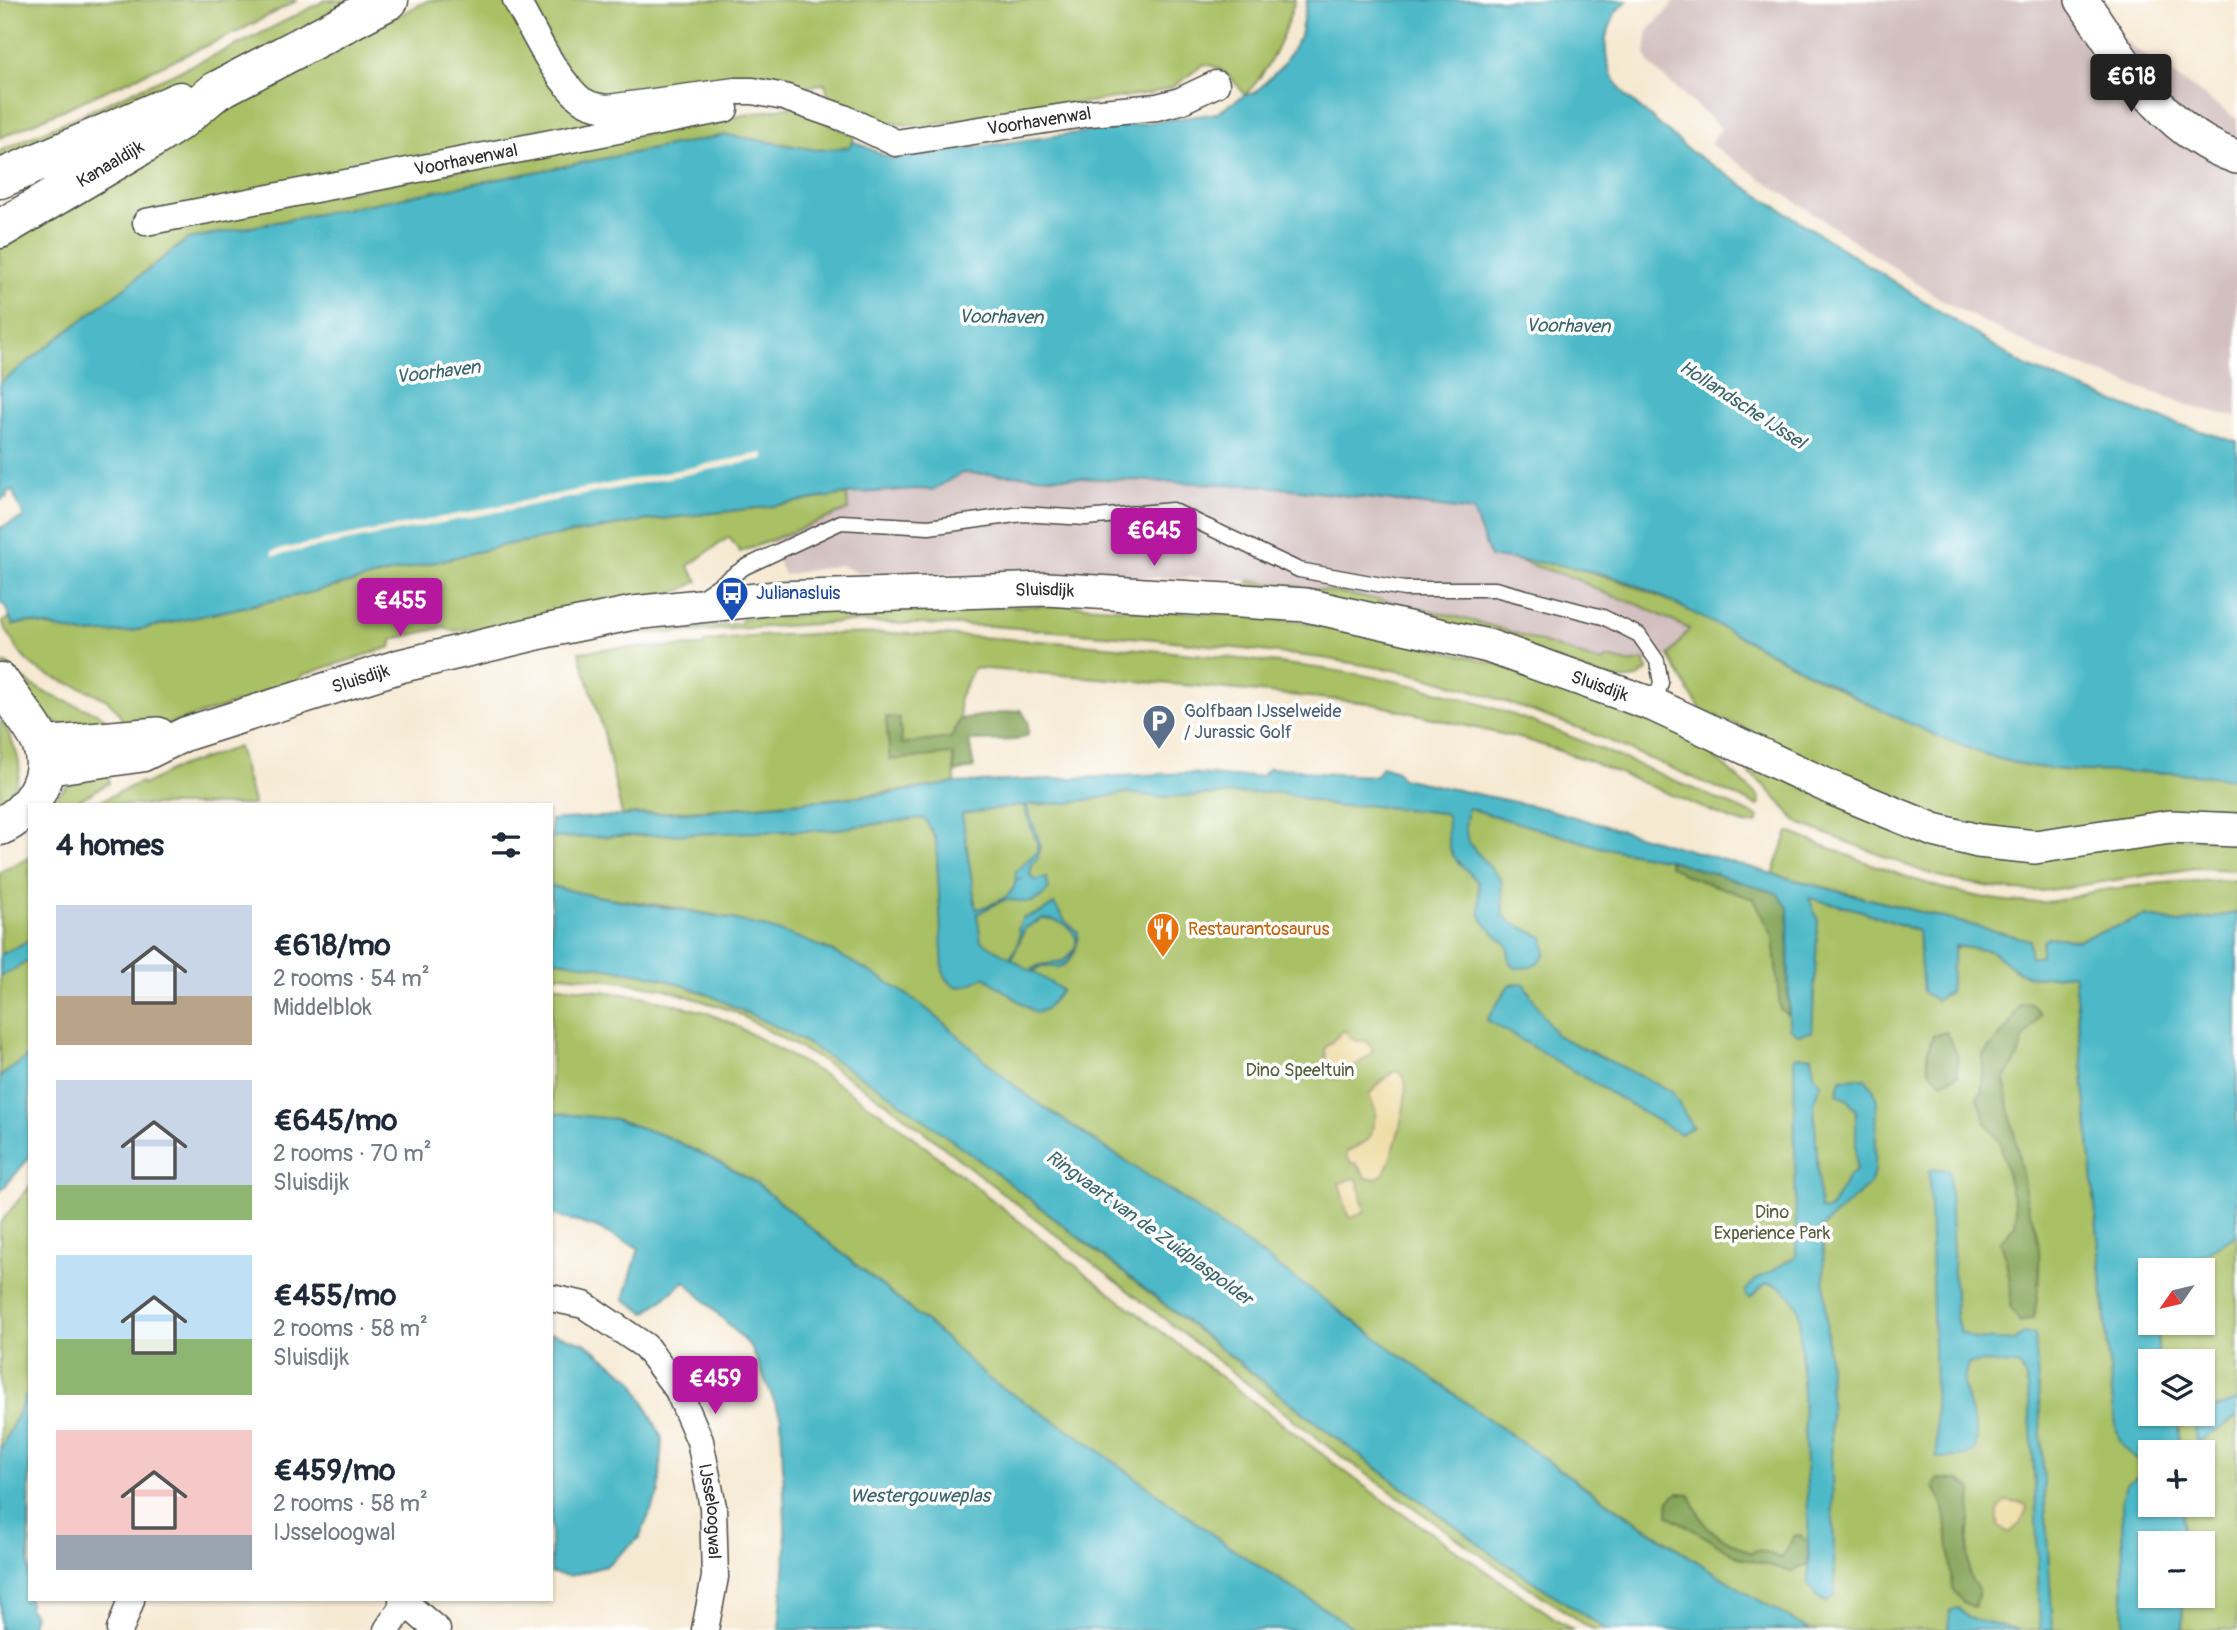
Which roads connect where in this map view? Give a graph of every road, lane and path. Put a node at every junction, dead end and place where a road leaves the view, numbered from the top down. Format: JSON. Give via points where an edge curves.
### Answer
{"nodes":[{"id":1,"x":389,"y":0,"type":"edge"},
{"id":2,"x":516,"y":0,"type":"edge"},
{"id":3,"x":2082,"y":0,"type":"edge"},
{"id":4,"x":1216,"y":83,"type":"dead end"},
{"id":5,"x":216,"y":91,"type":"junction"},
{"id":6,"x":784,"y":97,"type":"junction"},
{"id":7,"x":2237,"y":157,"type":"edge"},
{"id":8,"x":0,"y":179,"type":"edge"},
{"id":9,"x":146,"y":222,"type":"dead end"},
{"id":10,"x":0,"y":229,"type":"edge"},
{"id":11,"x":685,"y":608,"type":"junction"},
{"id":12,"x":0,"y":682,"type":"edge"},
{"id":13,"x":1654,"y":705,"type":"junction"},
{"id":14,"x":43,"y":756,"type":"junction"},
{"id":15,"x":29,"y":803,"type":"edge"},
{"id":16,"x":28,"y":804,"type":"edge"},
{"id":17,"x":0,"y":826,"type":"edge"},
{"id":18,"x":2237,"y":830,"type":"edge"},
{"id":19,"x":553,"y":1298,"type":"edge"},
{"id":20,"x":131,"y":1601,"type":"edge"},
{"id":21,"x":404,"y":1601,"type":"edge"},
{"id":22,"x":120,"y":1630,"type":"edge"},
{"id":23,"x":387,"y":1630,"type":"edge"},
{"id":24,"x":437,"y":1630,"type":"edge"},
{"id":25,"x":705,"y":1630,"type":"edge"}],
"edges":[{"from":1,"to":5,"type":"main road","name":"Kanaaldijk"},
{"from":2,"to":6,"type":"street","name":"Voorhavenwal","via":[[575,95],[595,107],[735,91]]},
{"from":3,"to":7,"type":"street","via":[[2159,105],[2193,135]]},
{"from":4,"to":6,"type":"street","name":"Voorhavenwal","via":[[1157,107],[896,143]]},
{"from":5,"to":8,"type":"main road","name":"Kanaaldijk","via":[[171,103]]},
{"from":5,"to":10,"type":"main road","name":"Kanaaldijk","via":[[147,142]]},
{"from":6,"to":9,"type":"street","name":"Voorhavenwal"},
{"from":11,"to":13,"type":"street","name":"Sluisdijk","via":[[776,597],[1047,589],[1306,605],[1488,646]]},
{"from":11,"to":13,"type":"lane","via":[[745,567],[841,522],[929,527],[1023,514],[1086,518],[1172,510],[1298,570],[1404,589],[1494,589],[1603,617],[1639,635],[1657,661],[1661,683]]},
{"from":11,"to":14,"type":"street","name":"Sluisdijk","via":[[574,625],[400,666],[185,734],[139,735]]},
{"from":12,"to":14,"type":"main road"},
{"from":13,"to":18,"type":"street","name":"Sluisdijk","via":[[1859,800],[1934,830],[2002,845],[2035,847],[2170,827]]},
{"from":14,"to":15,"type":"main road"},
{"from":16,"to":17,"type":"main road"},
{"from":19,"to":25,"type":"street","name":"IJsseloogwal","via":[[584,1305],[645,1346],[678,1390],[700,1441],[713,1507],[715,1577]]},
{"from":20,"to":22,"type":"street"},
{"from":21,"to":23,"type":"street"},
{"from":21,"to":24,"type":"street"}]}
